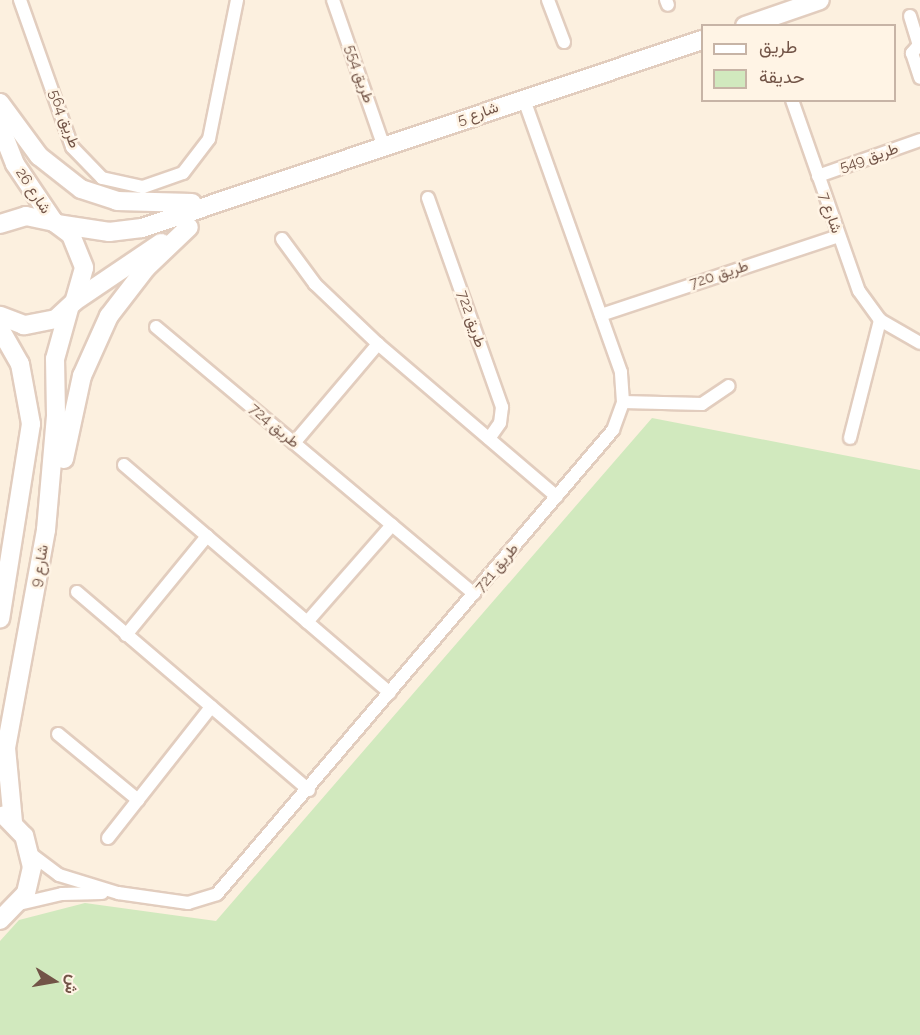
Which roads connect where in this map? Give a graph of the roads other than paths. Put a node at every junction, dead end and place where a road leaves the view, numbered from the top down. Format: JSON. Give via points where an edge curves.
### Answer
{"nodes":[{"id":1,"x":20,"y":0,"type":"edge"},
{"id":2,"x":333,"y":0,"type":"edge"},
{"id":3,"x":548,"y":0,"type":"edge"},
{"id":4,"x":820,"y":0,"type":"edge"},
{"id":5,"x":234,"y":1,"type":"edge"},
{"id":6,"x":910,"y":16,"type":"dead end"},
{"id":7,"x":766,"y":22,"type":"edge"},
{"id":8,"x":701,"y":40,"type":"edge"},
{"id":9,"x":564,"y":42,"type":"dead end"},
{"id":10,"x":919,"y":70,"type":"edge"},
{"id":11,"x":524,"y":99,"type":"junction"},
{"id":12,"x":0,"y":102,"type":"edge"},
{"id":13,"x":793,"y":102,"type":"edge"},
{"id":14,"x":0,"y":126,"type":"edge"},
{"id":15,"x":920,"y":140,"type":"edge"},
{"id":16,"x":384,"y":147,"type":"junction"},
{"id":17,"x":818,"y":176,"type":"junction"},
{"id":18,"x":255,"y":192,"type":"junction"},
{"id":19,"x":428,"y":198,"type":"dead end"},
{"id":20,"x":221,"y":200,"type":"junction"},
{"id":21,"x":56,"y":223,"type":"junction"},
{"id":22,"x":0,"y":224,"type":"edge"},
{"id":23,"x":189,"y":227,"type":"junction"},
{"id":24,"x":838,"y":236,"type":"junction"},
{"id":25,"x":282,"y":239,"type":"dead end"},
{"id":26,"x":71,"y":305,"type":"junction"},
{"id":27,"x":601,"y":315,"type":"junction"},
{"id":28,"x":0,"y":316,"type":"edge"},
{"id":29,"x":880,"y":320,"type":"junction"},
{"id":30,"x":156,"y":327,"type":"dead end"},
{"id":31,"x":0,"y":329,"type":"edge"},
{"id":32,"x":920,"y":343,"type":"edge"},
{"id":33,"x":378,"y":344,"type":"junction"},
{"id":34,"x":729,"y":386,"type":"dead end"},
{"id":35,"x":623,"y":402,"type":"junction"},
{"id":36,"x":850,"y":438,"type":"dead end"},
{"id":37,"x":489,"y":439,"type":"junction"},
{"id":38,"x":294,"y":443,"type":"junction"},
{"id":39,"x":124,"y":465,"type":"dead end"},
{"id":40,"x":557,"y":497,"type":"junction"},
{"id":41,"x":392,"y":525,"type":"junction"},
{"id":42,"x":46,"y":530,"type":"junction"},
{"id":43,"x":207,"y":536,"type":"junction"},
{"id":44,"x":76,"y":592,"type":"dead end"},
{"id":45,"x":474,"y":594,"type":"junction"},
{"id":46,"x":0,"y":619,"type":"edge"},
{"id":47,"x":308,"y":622,"type":"junction"},
{"id":48,"x":126,"y":635,"type":"junction"},
{"id":49,"x":390,"y":693,"type":"junction"},
{"id":50,"x":211,"y":707,"type":"junction"},
{"id":51,"x":58,"y":734,"type":"dead end"},
{"id":52,"x":309,"y":790,"type":"junction"},
{"id":53,"x":138,"y":800,"type":"junction"},
{"id":54,"x":6,"y":817,"type":"edge"},
{"id":55,"x":108,"y":838,"type":"dead end"},
{"id":56,"x":31,"y":854,"type":"junction"},
{"id":57,"x":118,"y":893,"type":"junction"},
{"id":58,"x":19,"y":904,"type":"junction"},
{"id":59,"x":0,"y":920,"type":"edge"}],
"edges":[{"from":1,"to":5,"type":"street","name":"طريق 564","via":[[72,147],[102,178],[143,187],[183,173],[208,140]]},
{"from":2,"to":16,"type":"street","name":"طريق 554"},
{"from":3,"to":9,"type":"street"},
{"from":4,"to":7,"type":"main road"},
{"from":6,"to":10,"type":"street","via":[[919,43],[912,51]]},
{"from":8,"to":11,"type":"main road","name":"شارع 5"},
{"from":11,"to":16,"type":"main road","name":"شارع 5"},
{"from":11,"to":27,"type":"street","name":"طريق 721"},
{"from":12,"to":20,"type":"main road","via":[[39,156],[81,189],[159,206]]},
{"from":13,"to":17,"type":"street","name":"شارع 7"},
{"from":14,"to":21,"type":"main road","name":"شارع 26","via":[[15,164]]},
{"from":15,"to":17,"type":"street","name":"طريق 549"},
{"from":16,"to":18,"type":"main road","name":"شارع 5"},
{"from":17,"to":24,"type":"street","name":"شارع 7"},
{"from":18,"to":20,"type":"main road","name":"شارع 5"},
{"from":18,"to":23,"type":"main road","name":"شارع 5"},
{"from":19,"to":37,"type":"street","name":"طريق 722","via":[[502,407],[500,423]]},
{"from":20,"to":21,"type":"main road","name":"شارع 5","via":[[126,232]]},
{"from":21,"to":22,"type":"main road","name":"شارع 5","via":[[26,216]]},
{"from":21,"to":26,"type":"main road","name":"شارع 26","via":[[80,250],[82,286]]},
{"from":23,"to":26,"type":"main road","name":"شارع 5"},
{"from":23,"to":42,"type":"main road","via":[[126,291],[94,343],[82,376]]},
{"from":24,"to":27,"type":"street","name":"طريق 720"},
{"from":24,"to":29,"type":"street","name":"شارع 7","via":[[859,291]]},
{"from":25,"to":33,"type":"street","via":[[315,284]]},
{"from":26,"to":28,"type":"main road","name":"شارع 5","via":[[40,324]]},
{"from":26,"to":42,"type":"main road","name":"شارع 9","via":[[55,359],[56,415]]},
{"from":27,"to":35,"type":"street","name":"طريق 721","via":[[621,372]]},
{"from":29,"to":32,"type":"street","name":"شارع 7"},
{"from":29,"to":36,"type":"street"},
{"from":30,"to":38,"type":"street","name":"طريق 724"},
{"from":31,"to":46,"type":"main road","name":"شارع 9","via":[[20,364],[31,424]]},
{"from":33,"to":37,"type":"street"},
{"from":33,"to":38,"type":"street"},
{"from":34,"to":35,"type":"street","via":[[702,404]]},
{"from":35,"to":40,"type":"street","name":"طريق 721","via":[[613,430]]},
{"from":37,"to":40,"type":"street"},
{"from":38,"to":41,"type":"street","name":"طريق 724"},
{"from":39,"to":43,"type":"street"},
{"from":40,"to":45,"type":"street","name":"طريق 721"},
{"from":41,"to":45,"type":"street","name":"طريق 724"},
{"from":41,"to":47,"type":"street"},
{"from":42,"to":54,"type":"main road","name":"شارع 9","via":[[6,748]]},
{"from":43,"to":47,"type":"street"},
{"from":43,"to":48,"type":"street"},
{"from":44,"to":48,"type":"street"},
{"from":45,"to":49,"type":"street","name":"طريق 721"},
{"from":47,"to":49,"type":"street"},
{"from":48,"to":50,"type":"street"},
{"from":49,"to":52,"type":"street","name":"طريق 721"},
{"from":50,"to":52,"type":"street"},
{"from":50,"to":53,"type":"street"},
{"from":51,"to":53,"type":"street"},
{"from":52,"to":57,"type":"street","name":"طريق 721","via":[[217,894],[188,903]]},
{"from":53,"to":55,"type":"street"},
{"from":54,"to":56,"type":"main road"},
{"from":56,"to":57,"type":"street","name":"طريق 721","via":[[59,875]]},
{"from":56,"to":58,"type":"main road","via":[[31,880]]},
{"from":57,"to":58,"type":"street","name":"طريق 721","via":[[62,894]]},
{"from":58,"to":59,"type":"main road"}]}
